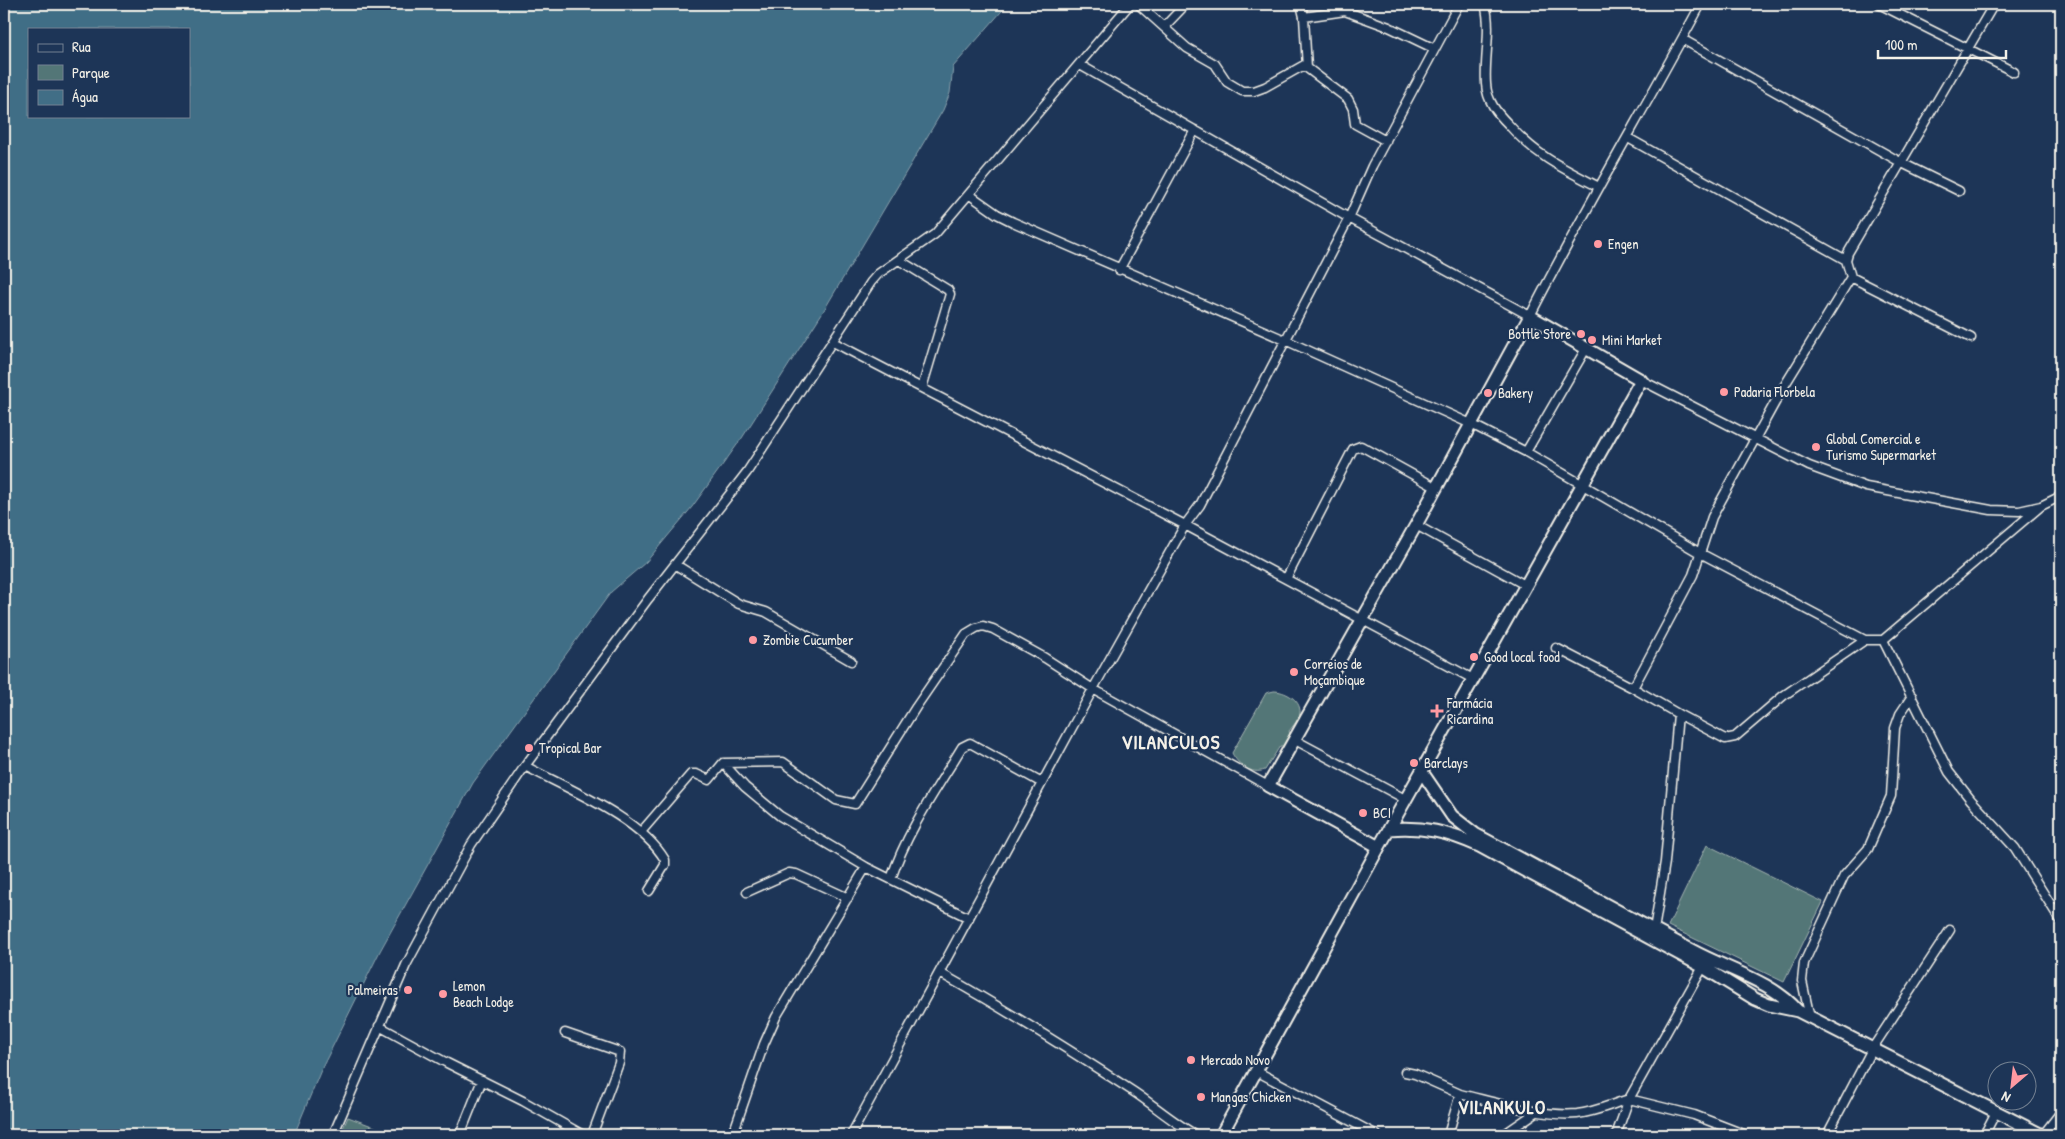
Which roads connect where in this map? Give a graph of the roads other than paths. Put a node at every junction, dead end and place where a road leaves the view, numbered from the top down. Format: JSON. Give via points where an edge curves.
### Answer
{"nodes":[{"id":1,"x":1130,"y":4,"type":"edge"},
{"id":2,"x":1138,"y":4,"type":"edge"},
{"id":3,"x":1186,"y":4,"type":"edge"},
{"id":4,"x":1301,"y":4,"type":"edge"},
{"id":5,"x":1459,"y":4,"type":"edge"},
{"id":6,"x":1485,"y":4,"type":"edge"},
{"id":7,"x":1701,"y":4,"type":"edge"},
{"id":8,"x":1879,"y":4,"type":"edge"},
{"id":9,"x":1994,"y":4,"type":"edge"},
{"id":10,"x":1304,"y":16,"type":"junction"},
{"id":11,"x":1164,"y":27,"type":"junction"},
{"id":12,"x":1682,"y":39,"type":"junction"},
{"id":13,"x":1968,"y":48,"type":"junction"},
{"id":14,"x":1435,"y":49,"type":"junction"},
{"id":15,"x":1306,"y":64,"type":"junction"},
{"id":16,"x":1080,"y":65,"type":"junction"},
{"id":17,"x":2014,"y":72,"type":"dead end"},
{"id":18,"x":1195,"y":130,"type":"junction"},
{"id":19,"x":1628,"y":138,"type":"junction"},
{"id":20,"x":1386,"y":141,"type":"junction"},
{"id":21,"x":1902,"y":163,"type":"junction"},
{"id":22,"x":1599,"y":187,"type":"junction"},
{"id":23,"x":1959,"y":191,"type":"dead end"},
{"id":24,"x":970,"y":195,"type":"junction"},
{"id":25,"x":1349,"y":218,"type":"junction"},
{"id":26,"x":899,"y":260,"type":"junction"},
{"id":27,"x":1846,"y":260,"type":"junction"},
{"id":28,"x":1119,"y":270,"type":"junction"},
{"id":29,"x":1851,"y":277,"type":"junction"},
{"id":30,"x":1530,"y":316,"type":"junction"},
{"id":31,"x":1971,"y":338,"type":"dead end"},
{"id":32,"x":1285,"y":340,"type":"junction"},
{"id":33,"x":833,"y":342,"type":"junction"},
{"id":34,"x":1587,"y":347,"type":"junction"},
{"id":35,"x":1641,"y":380,"type":"junction"},
{"id":36,"x":922,"y":388,"type":"junction"},
{"id":37,"x":1471,"y":424,"type":"junction"},
{"id":38,"x":1754,"y":440,"type":"junction"},
{"id":39,"x":1526,"y":452,"type":"junction"},
{"id":40,"x":1582,"y":485,"type":"junction"},
{"id":41,"x":1437,"y":488,"type":"junction"},
{"id":42,"x":2061,"y":496,"type":"edge"},
{"id":43,"x":2041,"y":506,"type":"junction"},
{"id":44,"x":1185,"y":524,"type":"junction"},
{"id":45,"x":1416,"y":526,"type":"junction"},
{"id":46,"x":1700,"y":553,"type":"junction"},
{"id":47,"x":676,"y":565,"type":"junction"},
{"id":48,"x":1286,"y":580,"type":"junction"},
{"id":49,"x":1525,"y":585,"type":"junction"},
{"id":50,"x":1362,"y":621,"type":"junction"},
{"id":51,"x":1865,"y":640,"type":"junction"},
{"id":52,"x":1883,"y":640,"type":"junction"},
{"id":53,"x":1556,"y":648,"type":"dead end"},
{"id":54,"x":851,"y":661,"type":"dead end"},
{"id":55,"x":1473,"y":679,"type":"junction"},
{"id":56,"x":1633,"y":688,"type":"junction"},
{"id":57,"x":1093,"y":689,"type":"junction"},
{"id":58,"x":1912,"y":696,"type":"junction"},
{"id":59,"x":1678,"y":714,"type":"junction"},
{"id":60,"x":1295,"y":740,"type":"junction"},
{"id":61,"x":723,"y":763,"type":"junction"},
{"id":62,"x":525,"y":766,"type":"junction"},
{"id":63,"x":1422,"y":772,"type":"junction"},
{"id":64,"x":1042,"y":782,"type":"junction"},
{"id":65,"x":1268,"y":786,"type":"junction"},
{"id":66,"x":1405,"y":799,"type":"junction"},
{"id":67,"x":1389,"y":829,"type":"junction"},
{"id":68,"x":641,"y":832,"type":"junction"},
{"id":69,"x":1379,"y":847,"type":"junction"},
{"id":70,"x":866,"y":867,"type":"junction"},
{"id":71,"x":891,"y":879,"type":"junction"},
{"id":72,"x":649,"y":891,"type":"dead end"},
{"id":73,"x":748,"y":892,"type":"dead end"},
{"id":74,"x":848,"y":898,"type":"junction"},
{"id":75,"x":969,"y":918,"type":"junction"},
{"id":76,"x":2061,"y":921,"type":"edge"},
{"id":77,"x":1654,"y":930,"type":"junction"},
{"id":78,"x":1950,"y":930,"type":"dead end"},
{"id":79,"x":1703,"y":967,"type":"junction"},
{"id":80,"x":940,"y":973,"type":"junction"},
{"id":81,"x":1757,"y":982,"type":"junction"},
{"id":82,"x":1775,"y":991,"type":"junction"},
{"id":83,"x":1749,"y":996,"type":"junction"},
{"id":84,"x":1767,"y":1004,"type":"junction"},
{"id":85,"x":1798,"y":1011,"type":"junction"},
{"id":86,"x":1810,"y":1018,"type":"junction"},
{"id":87,"x":379,"y":1026,"type":"junction"},
{"id":88,"x":565,"y":1033,"type":"dead end"},
{"id":89,"x":1872,"y":1049,"type":"junction"},
{"id":90,"x":1256,"y":1071,"type":"junction"},
{"id":91,"x":1405,"y":1072,"type":"dead end"},
{"id":92,"x":482,"y":1080,"type":"junction"},
{"id":93,"x":1460,"y":1094,"type":"junction"},
{"id":94,"x":1629,"y":1099,"type":"junction"},
{"id":95,"x":1988,"y":1108,"type":"edge"},
{"id":96,"x":1538,"y":1111,"type":"junction"},
{"id":97,"x":1996,"y":1112,"type":"joint"},
{"id":98,"x":2061,"y":1112,"type":"edge"},
{"id":99,"x":1727,"y":1132,"type":"edge"},
{"id":100,"x":333,"y":1135,"type":"edge"},
{"id":101,"x":460,"y":1135,"type":"edge"},
{"id":102,"x":583,"y":1135,"type":"edge"},
{"id":103,"x":592,"y":1135,"type":"edge"},
{"id":104,"x":628,"y":1135,"type":"edge"},
{"id":105,"x":639,"y":1135,"type":"edge"},
{"id":106,"x":730,"y":1135,"type":"edge"},
{"id":107,"x":851,"y":1135,"type":"edge"},
{"id":108,"x":1196,"y":1135,"type":"edge"},
{"id":109,"x":1221,"y":1135,"type":"edge"},
{"id":110,"x":1376,"y":1135,"type":"edge"},
{"id":111,"x":1448,"y":1135,"type":"edge"},
{"id":112,"x":1503,"y":1135,"type":"edge"},
{"id":113,"x":1616,"y":1135,"type":"edge"},
{"id":114,"x":1746,"y":1135,"type":"edge"},
{"id":115,"x":1827,"y":1135,"type":"edge"},
{"id":116,"x":1984,"y":1135,"type":"edge"},
{"id":117,"x":2042,"y":1135,"type":"edge"}],
"edges":[{"from":1,"to":16,"type":"street"},
{"from":2,"to":11,"type":"street"},
{"from":3,"to":11,"type":"street"},
{"from":4,"to":10,"type":"street"},
{"from":5,"to":14,"type":"street"},
{"from":6,"to":22,"type":"street","via":[[1489,30],[1486,87],[1496,111],[1537,153]]},
{"from":7,"to":12,"type":"street"},
{"from":8,"to":13,"type":"street"},
{"from":9,"to":13,"type":"street"},
{"from":10,"to":14,"type":"street","via":[[1345,11]]},
{"from":10,"to":15,"type":"street"},
{"from":11,"to":15,"type":"street","via":[[1187,48],[1215,64],[1227,82],[1242,92],[1265,87]]},
{"from":12,"to":19,"type":"street"},
{"from":12,"to":21,"type":"street"},
{"from":13,"to":17,"type":"street"},
{"from":13,"to":21,"type":"street"},
{"from":14,"to":20,"type":"street"},
{"from":15,"to":20,"type":"street","via":[[1310,72],[1348,99],[1355,124]]},
{"from":16,"to":18,"type":"street"},
{"from":16,"to":24,"type":"street"},
{"from":18,"to":25,"type":"street"},
{"from":18,"to":28,"type":"street"},
{"from":19,"to":22,"type":"street"},
{"from":19,"to":27,"type":"street"},
{"from":20,"to":25,"type":"street"},
{"from":21,"to":23,"type":"street"},
{"from":21,"to":27,"type":"street"},
{"from":22,"to":30,"type":"street"},
{"from":24,"to":26,"type":"street","via":[[935,234]]},
{"from":24,"to":28,"type":"street","via":[[996,214]]},
{"from":25,"to":30,"type":"street"},
{"from":25,"to":32,"type":"street"},
{"from":26,"to":33,"type":"street","via":[[871,282]]},
{"from":26,"to":36,"type":"street","via":[[950,294]]},
{"from":27,"to":29,"type":"street"},
{"from":28,"to":32,"type":"street"},
{"from":29,"to":31,"type":"street"},
{"from":29,"to":38,"type":"street"},
{"from":30,"to":34,"type":"main road"},
{"from":30,"to":37,"type":"main road"},
{"from":32,"to":37,"type":"street"},
{"from":32,"to":44,"type":"street","via":[[1200,505]]},
{"from":33,"to":36,"type":"street"},
{"from":33,"to":47,"type":"street","via":[[746,472]]},
{"from":34,"to":35,"type":"main road"},
{"from":34,"to":39,"type":"street"},
{"from":35,"to":38,"type":"street"},
{"from":35,"to":40,"type":"main road"},
{"from":36,"to":44,"type":"street"},
{"from":37,"to":39,"type":"street"},
{"from":37,"to":41,"type":"main road"},
{"from":38,"to":43,"type":"street","via":[[1809,466],[1866,487],[1991,510],[2019,511]]},
{"from":38,"to":46,"type":"street","via":[[1712,517]]},
{"from":39,"to":40,"type":"street"},
{"from":40,"to":46,"type":"street"},
{"from":40,"to":49,"type":"main road"},
{"from":41,"to":45,"type":"main road"},
{"from":41,"to":48,"type":"street","via":[[1356,446]]},
{"from":42,"to":43,"type":"street"},
{"from":43,"to":52,"type":"street"},
{"from":44,"to":48,"type":"street"},
{"from":44,"to":57,"type":"street"},
{"from":45,"to":49,"type":"street"},
{"from":45,"to":50,"type":"main road"},
{"from":46,"to":51,"type":"street"},
{"from":46,"to":56,"type":"street","via":[[1675,612]]},
{"from":47,"to":54,"type":"street","via":[[740,604],[766,612]]},
{"from":47,"to":62,"type":"street"},
{"from":48,"to":50,"type":"street"},
{"from":49,"to":55,"type":"main road"},
{"from":50,"to":55,"type":"street"},
{"from":50,"to":60,"type":"main road"},
{"from":51,"to":52,"type":"street"},
{"from":51,"to":59,"type":"street","via":[[1783,696],[1735,737],[1725,739]]},
{"from":52,"to":58,"type":"street"},
{"from":53,"to":56,"type":"street"},
{"from":55,"to":63,"type":"main road"},
{"from":56,"to":59,"type":"street"},
{"from":57,"to":61,"type":"street","via":[[1045,658],[983,626],[966,634],[855,804],[836,800],[783,762]]},
{"from":57,"to":64,"type":"street"},
{"from":57,"to":65,"type":"street"},
{"from":58,"to":76,"type":"street","via":[[1949,772],[2015,848]]},
{"from":58,"to":86,"type":"street","via":[[1894,728],[1889,804],[1868,850],[1844,876],[1804,963],[1802,981]]},
{"from":59,"to":77,"type":"street","via":[[1666,862]]},
{"from":60,"to":65,"type":"main road"},
{"from":60,"to":66,"type":"street"},
{"from":61,"to":68,"type":"street","via":[[709,780],[692,774]]},
{"from":61,"to":70,"type":"street","via":[[780,816]]},
{"from":62,"to":68,"type":"street","via":[[608,810]]},
{"from":62,"to":87,"type":"street","via":[[455,873],[406,965]]},
{"from":63,"to":66,"type":"main road"},
{"from":63,"to":77,"type":"main road","via":[[1452,816],[1475,834]]},
{"from":64,"to":71,"type":"street","via":[[970,743],[966,744],[908,834]]},
{"from":64,"to":75,"type":"street"},
{"from":65,"to":69,"type":"main road"},
{"from":66,"to":67,"type":"main road"},
{"from":67,"to":69,"type":"main road"},
{"from":67,"to":79,"type":"main road","via":[[1441,831],[1456,836]]},
{"from":68,"to":72,"type":"street","via":[[666,860]]},
{"from":69,"to":90,"type":"main road"},
{"from":70,"to":71,"type":"street"},
{"from":70,"to":74,"type":"street"},
{"from":71,"to":75,"type":"street"},
{"from":73,"to":74,"type":"street","via":[[796,874]]},
{"from":74,"to":106,"type":"street","via":[[776,1018]]},
{"from":75,"to":80,"type":"street"},
{"from":77,"to":81,"type":"main road"},
{"from":78,"to":89,"type":"street"},
{"from":79,"to":83,"type":"main road"},
{"from":79,"to":94,"type":"street"},
{"from":80,"to":107,"type":"street"},
{"from":80,"to":108,"type":"street","via":[[1031,1026]]},
{"from":81,"to":82,"type":"main road"},
{"from":81,"to":83,"type":"main road"},
{"from":82,"to":84,"type":"main road"},
{"from":82,"to":85,"type":"main road"},
{"from":83,"to":84,"type":"main road"},
{"from":84,"to":85,"type":"main road"},
{"from":85,"to":86,"type":"main road"},
{"from":86,"to":89,"type":"main road"},
{"from":87,"to":92,"type":"street"},
{"from":87,"to":100,"type":"street"},
{"from":88,"to":103,"type":"street","via":[[620,1052],[619,1063]]},
{"from":89,"to":95,"type":"main road"},
{"from":89,"to":115,"type":"street"},
{"from":90,"to":109,"type":"main road"},
{"from":90,"to":110,"type":"street"},
{"from":91,"to":93,"type":"street"},
{"from":92,"to":101,"type":"street"},
{"from":92,"to":102,"type":"street"},
{"from":93,"to":96,"type":"street"},
{"from":93,"to":111,"type":"street"},
{"from":94,"to":96,"type":"street","via":[[1574,1114]]},
{"from":94,"to":99,"type":"street","via":[[1694,1115]]},
{"from":94,"to":113,"type":"street"},
{"from":96,"to":112,"type":"street"},
{"from":97,"to":116,"type":"street"},
{"from":97,"to":117,"type":"main road"},
{"from":98,"to":117,"type":"street"},
{"from":99,"to":114,"type":"street"},
{"from":104,"to":105,"type":"street"}]}
